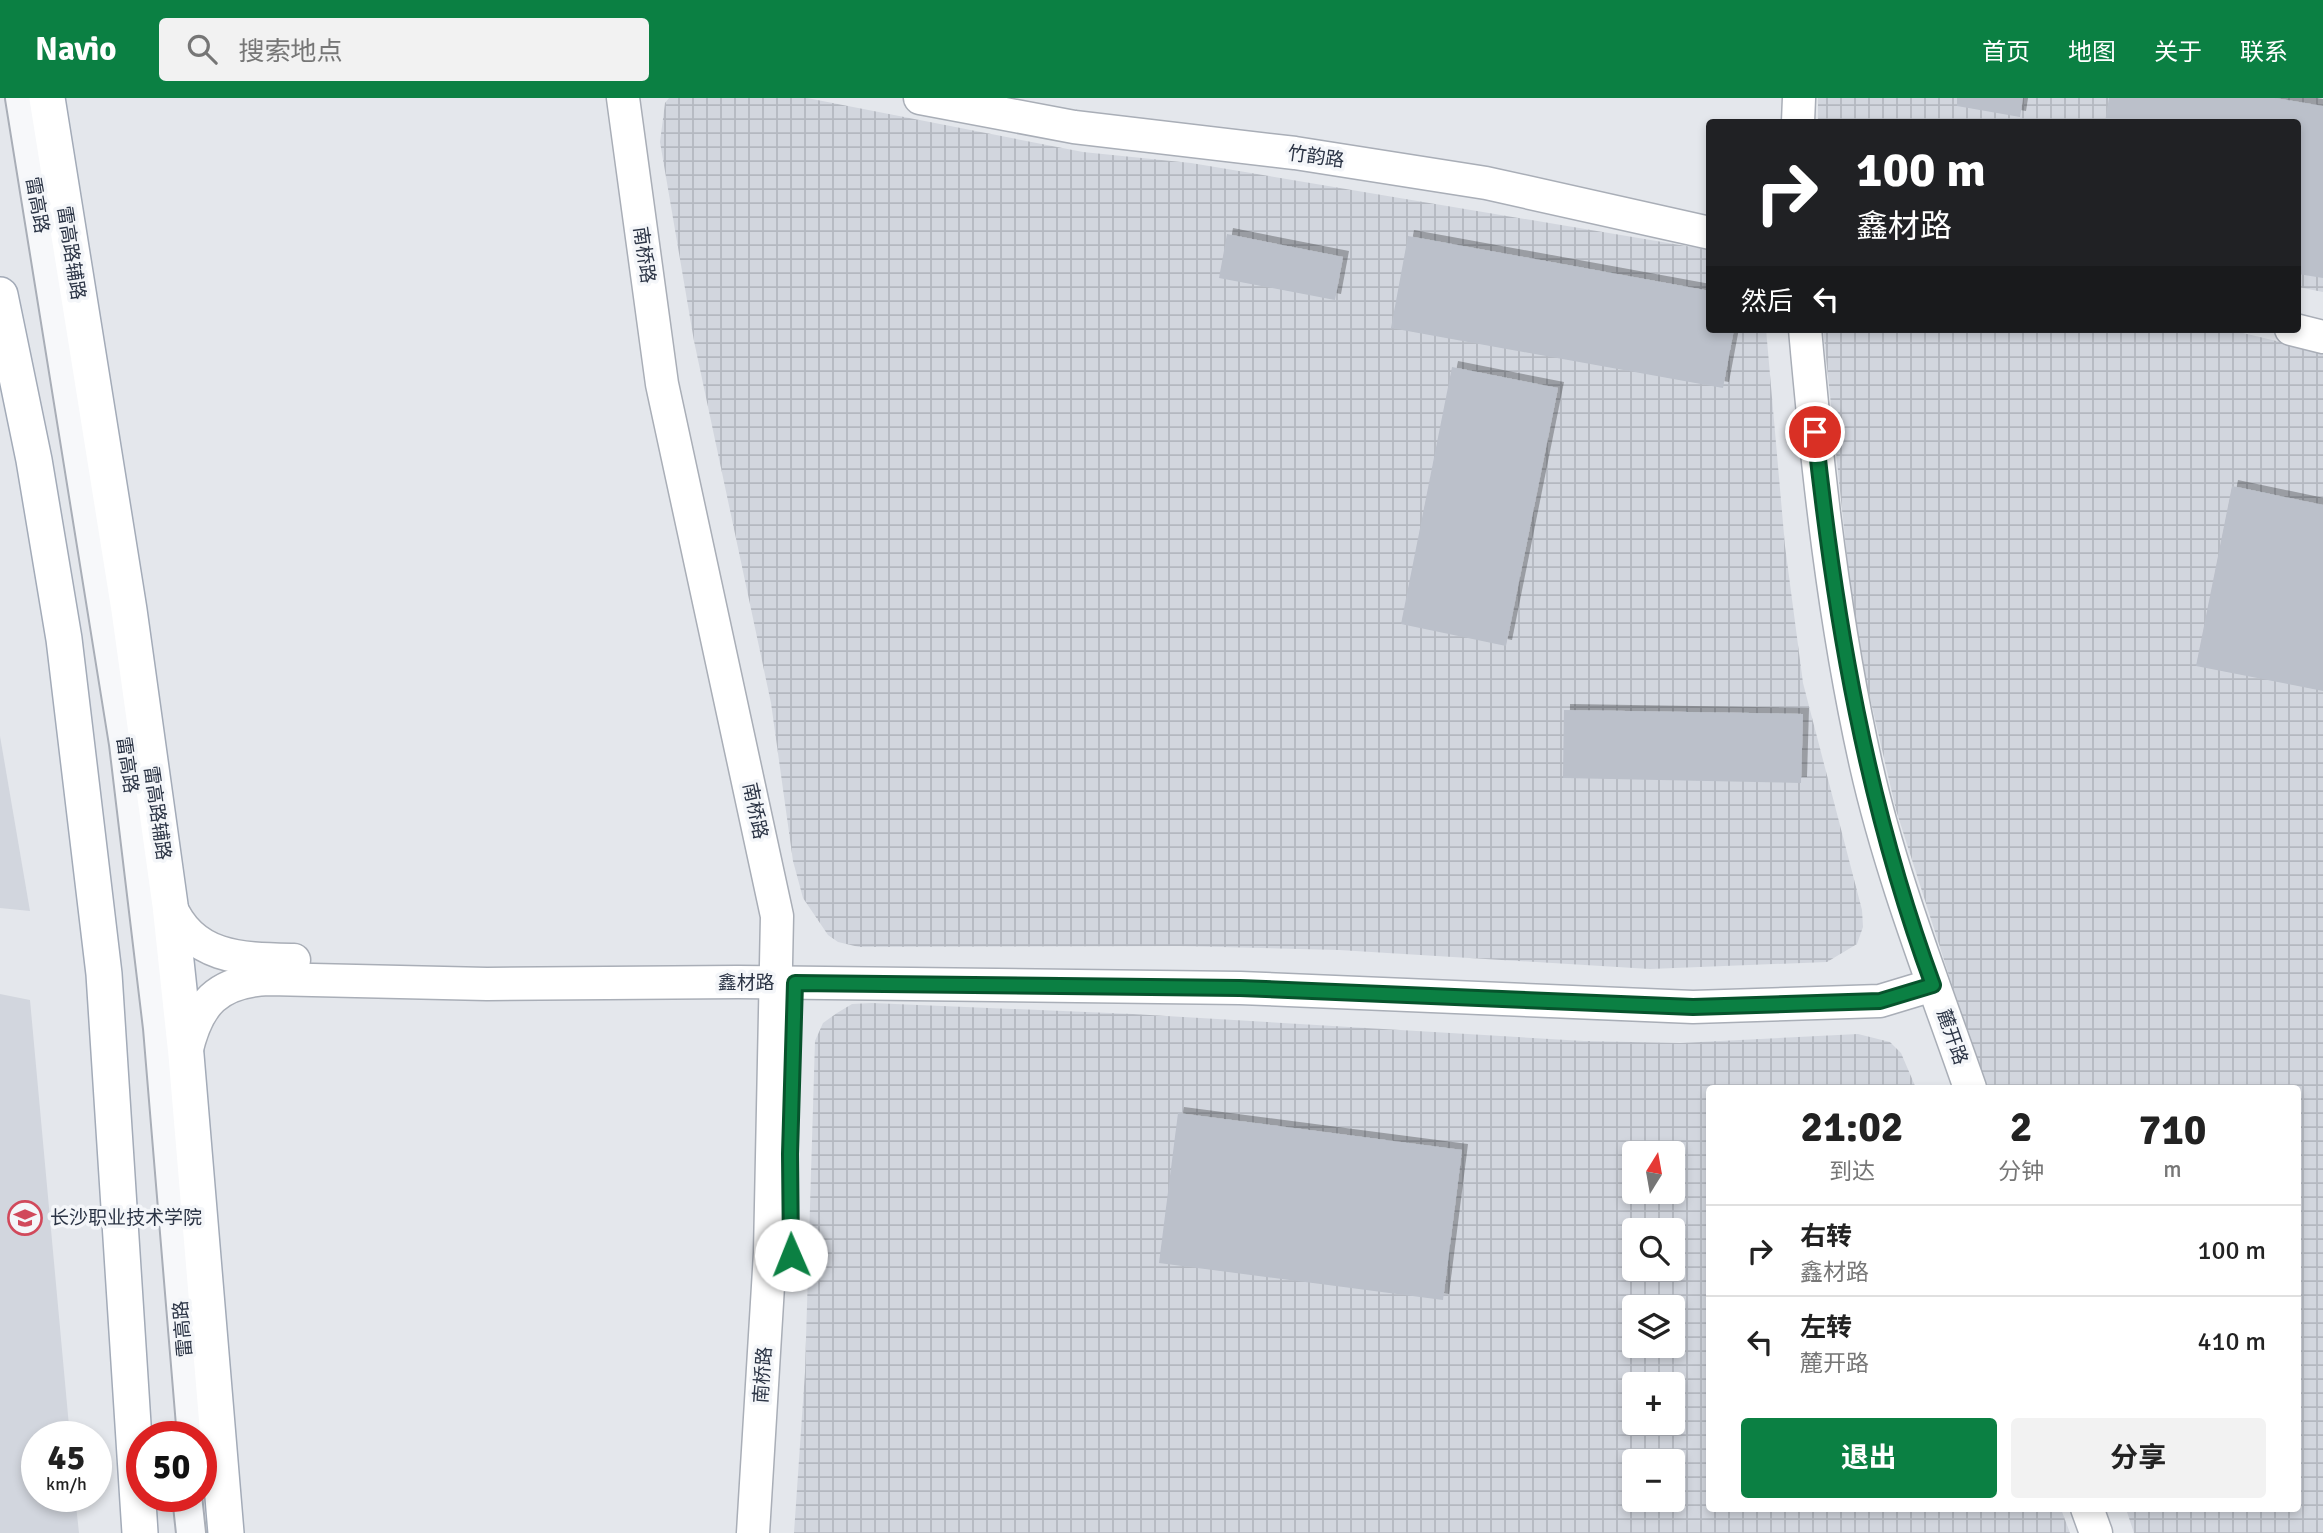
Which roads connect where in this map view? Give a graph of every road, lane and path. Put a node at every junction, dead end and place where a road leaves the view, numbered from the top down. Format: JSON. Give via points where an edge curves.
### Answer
{"nodes":[{"id":1,"x":10,"y":98,"type":"edge"},
{"id":2,"x":20,"y":98,"type":"edge"},
{"id":3,"x":47,"y":98,"type":"edge"},
{"id":4,"x":623,"y":98,"type":"edge"},
{"id":5,"x":642,"y":98,"type":"edge"},
{"id":6,"x":919,"y":98,"type":"edge"},
{"id":7,"x":1016,"y":98,"type":"edge"},
{"id":8,"x":1781,"y":98,"type":"edge"},
{"id":9,"x":1799,"y":98,"type":"edge"},
{"id":10,"x":1780,"y":119,"type":"edge"},
{"id":11,"x":1798,"y":119,"type":"edge"},
{"id":12,"x":1706,"y":213,"type":"edge"},
{"id":13,"x":1706,"y":232,"type":"edge"},
{"id":14,"x":0,"y":295,"type":"edge"},
{"id":15,"x":2301,"y":314,"type":"edge"},
{"id":16,"x":2323,"y":319,"type":"edge"},
{"id":17,"x":2301,"y":332,"type":"edge"},
{"id":18,"x":1784,"y":333,"type":"edge"},
{"id":19,"x":1805,"y":333,"type":"edge"},
{"id":20,"x":2323,"y":337,"type":"edge"},
{"id":21,"x":170,"y":905,"type":"junction"},
{"id":22,"x":786,"y":973,"type":"junction"},
{"id":23,"x":1921,"y":979,"type":"junction"},
{"id":24,"x":186,"y":1055,"type":"junction"},
{"id":25,"x":1947,"y":1085,"type":"edge"},
{"id":26,"x":1968,"y":1085,"type":"edge"},
{"id":27,"x":180,"y":1421,"type":"edge"},
{"id":28,"x":191,"y":1421,"type":"edge"},
{"id":29,"x":189,"y":1512,"type":"edge"},
{"id":30,"x":199,"y":1512,"type":"edge"},
{"id":31,"x":2088,"y":1512,"type":"edge"},
{"id":32,"x":2110,"y":1512,"type":"edge"},
{"id":33,"x":140,"y":1533,"type":"edge"},
{"id":34,"x":191,"y":1533,"type":"edge"},
{"id":35,"x":201,"y":1533,"type":"edge"},
{"id":36,"x":226,"y":1533,"type":"edge"},
{"id":37,"x":753,"y":1533,"type":"edge"},
{"id":38,"x":772,"y":1533,"type":"edge"},
{"id":39,"x":2096,"y":1533,"type":"edge"},
{"id":40,"x":2118,"y":1533,"type":"edge"}],
"edges":[{"from":1,"to":27,"type":"street","name":"雷高路","via":[[87,570],[136,922]]},
{"from":2,"to":28,"type":"street","name":"雷高路","via":[[128,771],[158,1028]]},
{"from":3,"to":21,"type":"main road","name":"雷高路辅路","via":[[129,610]]},
{"from":4,"to":22,"type":"main road","name":"南桥路","via":[[662,384],[758,820]]},
{"from":5,"to":22,"type":"main road","name":"南桥路","via":[[683,383],[793,915]]},
{"from":6,"to":13,"type":"main road","name":"竹韵路","via":[[1074,127],[1295,153],[1486,183]]},
{"from":7,"to":12,"type":"main road","name":"竹韵路","via":[[1490,167]]},
{"from":8,"to":10,"type":"main road"},
{"from":9,"to":11,"type":"main road"},
{"from":14,"to":33,"type":"main road","via":[[64,639],[104,974]]},
{"from":15,"to":16,"type":"main road"},
{"from":17,"to":20,"type":"main road"},
{"from":18,"to":23,"type":"main road","name":"麓开路","via":[[1808,563],[1824,663],[1867,848]]},
{"from":19,"to":23,"type":"main road","name":"麓开路","via":[[1829,559],[1846,663]]},
{"from":21,"to":22,"type":"main road","name":"鑫材路","via":[[192,940],[219,952],[255,959]]},
{"from":21,"to":24,"type":"main road","name":"雷高路辅路"},
{"from":22,"to":23,"type":"main road","name":"鑫材路","via":[[1693,1007],[1880,1001]]},
{"from":22,"to":24,"type":"main road","name":"鑫材路","via":[[487,984],[255,979],[214,995],[196,1021]]},
{"from":22,"to":37,"type":"main road","name":"南桥路"},
{"from":22,"to":38,"type":"main road","name":"南桥路","via":[[791,1255]]},
{"from":23,"to":25,"type":"main road","name":"麓开路"},
{"from":23,"to":26,"type":"main road","name":"麓开路"},
{"from":24,"to":36,"type":"main road","name":"雷高路辅路"},
{"from":29,"to":34,"type":"street"},
{"from":30,"to":35,"type":"street"},
{"from":31,"to":39,"type":"main road"},
{"from":32,"to":40,"type":"main road"}]}
